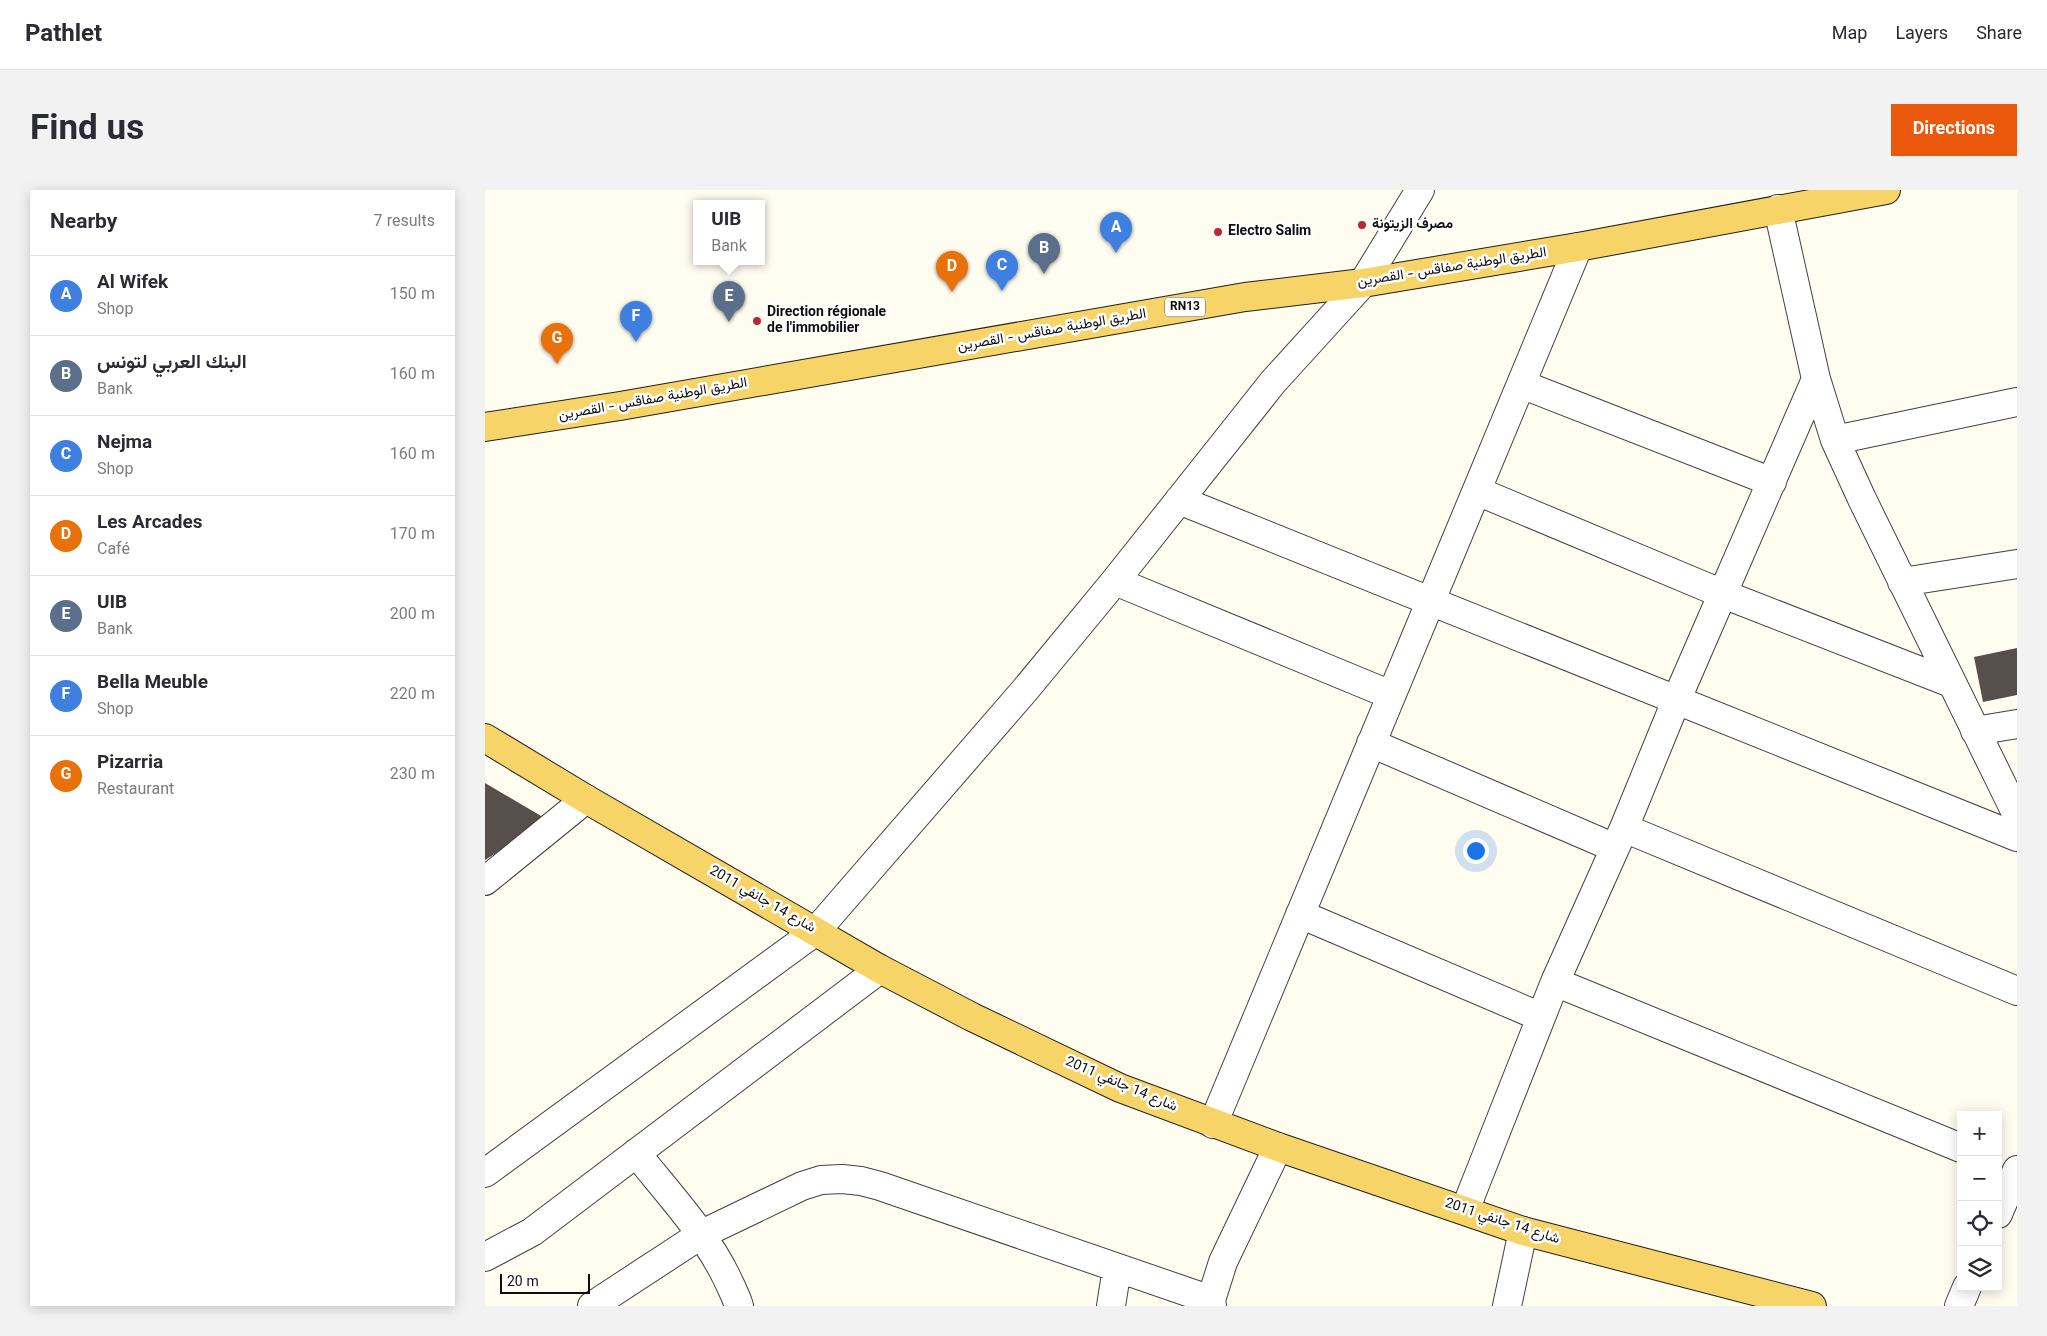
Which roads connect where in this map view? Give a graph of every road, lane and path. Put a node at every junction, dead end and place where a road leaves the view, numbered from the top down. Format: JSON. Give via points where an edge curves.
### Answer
{"nodes":[{"id":1,"x":1420,"y":190,"type":"edge"},
{"id":2,"x":1886,"y":190,"type":"edge"},
{"id":3,"x":1778,"y":209,"type":"junction"},
{"id":4,"x":1578,"y":247,"type":"junction"},
{"id":5,"x":1363,"y":283,"type":"junction"},
{"id":6,"x":1816,"y":380,"type":"junction"},
{"id":7,"x":1521,"y":384,"type":"junction"},
{"id":8,"x":2017,"y":402,"type":"edge"},
{"id":9,"x":485,"y":427,"type":"edge"},
{"id":10,"x":1835,"y":440,"type":"junction"},
{"id":11,"x":1772,"y":482,"type":"junction"},
{"id":12,"x":1477,"y":490,"type":"junction"},
{"id":13,"x":1179,"y":500,"type":"junction"},
{"id":14,"x":2017,"y":564,"type":"edge"},
{"id":15,"x":1115,"y":581,"type":"junction"},
{"id":16,"x":1902,"y":582,"type":"junction"},
{"id":17,"x":1723,"y":594,"type":"junction"},
{"id":18,"x":1430,"y":602,"type":"junction"},
{"id":19,"x":1951,"y":683,"type":"junction"},
{"id":20,"x":1391,"y":696,"type":"junction"},
{"id":21,"x":1676,"y":701,"type":"junction"},
{"id":22,"x":2017,"y":724,"type":"edge"},
{"id":23,"x":1975,"y":731,"type":"junction"},
{"id":24,"x":485,"y":738,"type":"edge"},
{"id":25,"x":1371,"y":743,"type":"junction"},
{"id":26,"x":586,"y":799,"type":"junction"},
{"id":27,"x":2017,"y":815,"type":"edge"},
{"id":28,"x":2017,"y":837,"type":"edge"},
{"id":29,"x":1619,"y":838,"type":"junction"},
{"id":30,"x":485,"y":881,"type":"edge"},
{"id":31,"x":1300,"y":914,"type":"junction"},
{"id":32,"x":816,"y":931,"type":"junction"},
{"id":33,"x":880,"y":969,"type":"junction"},
{"id":34,"x":1555,"y":982,"type":"junction"},
{"id":35,"x":2017,"y":991,"type":"edge"},
{"id":36,"x":1541,"y":1016,"type":"junction"},
{"id":37,"x":1213,"y":1124,"type":"junction"},
{"id":38,"x":1957,"y":1146,"type":"edge"},
{"id":39,"x":1278,"y":1147,"type":"junction"},
{"id":40,"x":636,"y":1153,"type":"junction"},
{"id":41,"x":2002,"y":1165,"type":"edge"},
{"id":42,"x":2017,"y":1171,"type":"edge"},
{"id":43,"x":485,"y":1174,"type":"edge"},
{"id":44,"x":2002,"y":1205,"type":"edge"},
{"id":45,"x":1465,"y":1210,"type":"junction"},
{"id":46,"x":1523,"y":1231,"type":"junction"},
{"id":47,"x":702,"y":1234,"type":"junction"},
{"id":48,"x":485,"y":1257,"type":"edge"},
{"id":49,"x":1117,"y":1268,"type":"junction"},
{"id":50,"x":1965,"y":1291,"type":"edge"},
{"id":51,"x":1212,"y":1303,"type":"edge"},
{"id":52,"x":592,"y":1306,"type":"edge"},
{"id":53,"x":739,"y":1306,"type":"edge"},
{"id":54,"x":1111,"y":1306,"type":"edge"},
{"id":55,"x":1507,"y":1306,"type":"edge"},
{"id":56,"x":1812,"y":1306,"type":"edge"},
{"id":57,"x":1959,"y":1306,"type":"edge"}],
"edges":[{"from":1,"to":5,"type":"street"},
{"from":2,"to":3,"type":"main road","name":"الطريق الوطنية صفاقس - القصرين","number":"RN13"},
{"from":3,"to":4,"type":"main road","name":"الطريق الوطنية صفاقس - القصرين","number":"RN13"},
{"from":3,"to":6,"type":"street"},
{"from":4,"to":5,"type":"main road","name":"الطريق الوطنية صفاقس - القصرين","number":"RN13"},
{"from":4,"to":7,"type":"street"},
{"from":5,"to":9,"type":"main road","name":"الطريق الوطنية صفاقس - القصرين","number":"RN13","via":[[1245,297]]},
{"from":5,"to":13,"type":"street","via":[[1273,382]]},
{"from":6,"to":10,"type":"street"},
{"from":6,"to":11,"type":"street"},
{"from":7,"to":11,"type":"street"},
{"from":7,"to":12,"type":"street"},
{"from":8,"to":10,"type":"street"},
{"from":10,"to":16,"type":"street"},
{"from":11,"to":17,"type":"street"},
{"from":12,"to":17,"type":"street"},
{"from":12,"to":18,"type":"street"},
{"from":13,"to":15,"type":"street"},
{"from":13,"to":18,"type":"street"},
{"from":14,"to":16,"type":"street"},
{"from":15,"to":20,"type":"street"},
{"from":15,"to":32,"type":"street"},
{"from":16,"to":19,"type":"street"},
{"from":17,"to":19,"type":"street"},
{"from":17,"to":21,"type":"street"},
{"from":18,"to":20,"type":"street"},
{"from":18,"to":21,"type":"street"},
{"from":19,"to":23,"type":"street"},
{"from":20,"to":25,"type":"street"},
{"from":21,"to":28,"type":"street"},
{"from":21,"to":29,"type":"street"},
{"from":22,"to":23,"type":"street"},
{"from":23,"to":27,"type":"street"},
{"from":24,"to":26,"type":"main road","name":"شارع 14 جانفي 2011"},
{"from":25,"to":29,"type":"street"},
{"from":25,"to":31,"type":"street"},
{"from":26,"to":30,"type":"street"},
{"from":26,"to":32,"type":"main road","name":"شارع 14 جانفي 2011"},
{"from":29,"to":34,"type":"street"},
{"from":29,"to":35,"type":"street"},
{"from":31,"to":36,"type":"street"},
{"from":31,"to":37,"type":"street"},
{"from":32,"to":33,"type":"main road","name":"شارع 14 جانفي 2011"},
{"from":32,"to":43,"type":"street"},
{"from":33,"to":37,"type":"main road","name":"شارع 14 جانفي 2011","via":[[1120,1088]]},
{"from":33,"to":40,"type":"street"},
{"from":34,"to":36,"type":"street"},
{"from":34,"to":38,"type":"street"},
{"from":36,"to":45,"type":"street"},
{"from":37,"to":39,"type":"main road","name":"شارع 14 جانفي 2011"},
{"from":39,"to":45,"type":"main road","name":"شارع 14 جانفي 2011"},
{"from":39,"to":51,"type":"street","via":[[1223,1262]]},
{"from":40,"to":47,"type":"street"},
{"from":40,"to":48,"type":"street","via":[[532,1232]]},
{"from":41,"to":42,"type":"street"},
{"from":42,"to":44,"type":"street"},
{"from":45,"to":46,"type":"main road","name":"شارع 14 جانفي 2011"},
{"from":46,"to":55,"type":"street"},
{"from":46,"to":56,"type":"main road","name":"شارع 14 جانفي 2011"},
{"from":47,"to":49,"type":"street","via":[[802,1186],[842,1178],[880,1186]]},
{"from":47,"to":52,"type":"street"},
{"from":47,"to":53,"type":"street"},
{"from":49,"to":51,"type":"street"},
{"from":49,"to":54,"type":"street"},
{"from":50,"to":57,"type":"street"}]}
